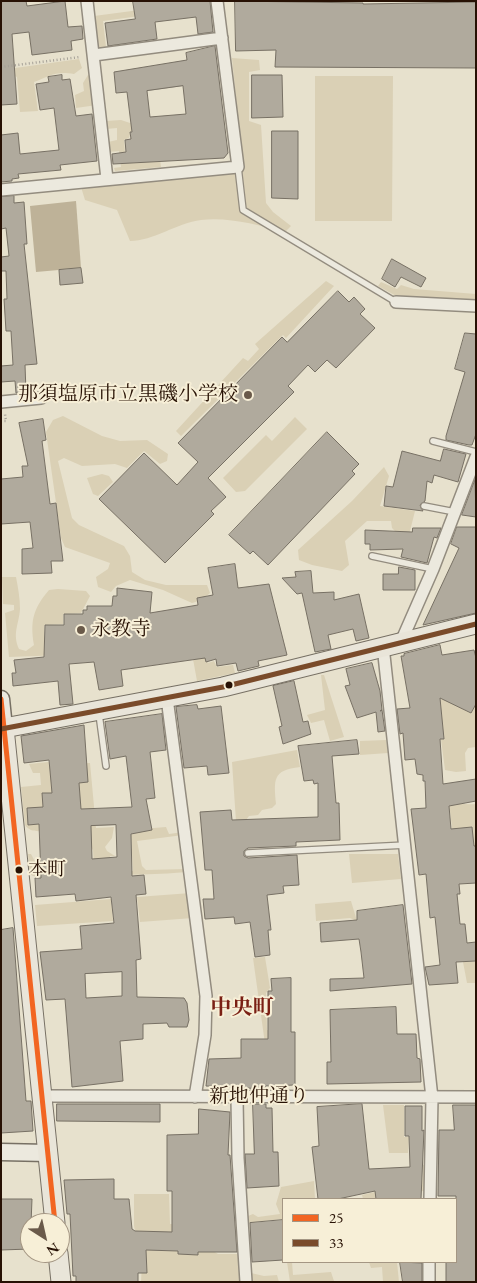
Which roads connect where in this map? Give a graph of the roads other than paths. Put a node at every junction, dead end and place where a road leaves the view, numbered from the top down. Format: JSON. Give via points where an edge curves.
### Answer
{"nodes":[{"id":1,"x":87,"y":1,"type":"edge"},
{"id":2,"x":217,"y":1,"type":"edge"},
{"id":3,"x":222,"y":38,"type":"junction"},
{"id":4,"x":94,"y":55,"type":"junction"},
{"id":5,"x":238,"y":167,"type":"junction"},
{"id":6,"x":107,"y":179,"type":"junction"},
{"id":7,"x":1,"y":190,"type":"edge"},
{"id":8,"x":396,"y":302,"type":"joint"},
{"id":9,"x":476,"y":306,"type":"edge"},
{"id":10,"x":41,"y":398,"type":"dead end"},
{"id":11,"x":1,"y":402,"type":"edge"},
{"id":12,"x":433,"y":441,"type":"dead end"},
{"id":13,"x":476,"y":452,"type":"edge"},
{"id":14,"x":476,"y":457,"type":"edge"},
{"id":15,"x":424,"y":506,"type":"dead end"},
{"id":16,"x":455,"y":512,"type":"junction"},
{"id":17,"x":372,"y":556,"type":"dead end"},
{"id":18,"x":432,"y":569,"type":"junction"},
{"id":19,"x":476,"y":624,"type":"edge"},
{"id":20,"x":401,"y":642,"type":"junction"},
{"id":21,"x":383,"y":646,"type":"junction"},
{"id":22,"x":167,"y":698,"type":"junction"},
{"id":23,"x":1,"y":699,"type":"edge"},
{"id":24,"x":98,"y":710,"type":"junction"},
{"id":25,"x":4,"y":728,"type":"junction"},
{"id":26,"x":106,"y":766,"type":"dead end"},
{"id":27,"x":406,"y":845,"type":"junction"},
{"id":28,"x":248,"y":853,"type":"dead end"},
{"id":29,"x":43,"y":1096,"type":"junction"},
{"id":30,"x":195,"y":1097,"type":"junction"},
{"id":31,"x":476,"y":1097,"type":"edge"},
{"id":32,"x":237,"y":1098,"type":"junction"},
{"id":33,"x":432,"y":1098,"type":"junction"},
{"id":34,"x":1,"y":1152,"type":"edge"},
{"id":35,"x":48,"y":1153,"type":"junction"},
{"id":36,"x":430,"y":1198,"type":"edge"},
{"id":37,"x":54,"y":1213,"type":"edge"},
{"id":38,"x":59,"y":1263,"type":"edge"},
{"id":39,"x":429,"y":1263,"type":"edge"},
{"id":40,"x":61,"y":1282,"type":"edge"},
{"id":41,"x":246,"y":1282,"type":"edge"},
{"id":42,"x":429,"y":1282,"type":"edge"}],
"edges":[{"from":1,"to":4,"type":"street"},
{"from":2,"to":3,"type":"street"},
{"from":3,"to":4,"type":"street"},
{"from":3,"to":5,"type":"street"},
{"from":4,"to":6,"type":"street"},
{"from":5,"to":6,"type":"street"},
{"from":5,"to":8,"type":"lane","via":[[243,210]]},
{"from":6,"to":7,"type":"street"},
{"from":8,"to":9,"type":"street"},
{"from":10,"to":11,"type":"street"},
{"from":12,"to":13,"type":"lane"},
{"from":14,"to":16,"type":"street"},
{"from":15,"to":16,"type":"lane"},
{"from":16,"to":18,"type":"street"},
{"from":17,"to":18,"type":"lane"},
{"from":18,"to":20,"type":"street"},
{"from":19,"to":20,"type":"main road"},
{"from":20,"to":21,"type":"main road"},
{"from":21,"to":22,"type":"main road","via":[[224,687]]},
{"from":21,"to":27,"type":"street"},
{"from":22,"to":24,"type":"main road"},
{"from":22,"to":30,"type":"street","via":[[206,996],[206,1035]]},
{"from":23,"to":25,"type":"main road"},
{"from":24,"to":25,"type":"main road"},
{"from":24,"to":26,"type":"lane"},
{"from":25,"to":29,"type":"main road","via":[[29,1001]]},
{"from":27,"to":28,"type":"lane"},
{"from":27,"to":33,"type":"street"},
{"from":29,"to":30,"type":"street","name":"新地仲通り"},
{"from":29,"to":35,"type":"main road"},
{"from":30,"to":32,"type":"street","name":"新地仲通り"},
{"from":31,"to":33,"type":"street","name":"新地仲通り"},
{"from":32,"to":33,"type":"street","name":"新地仲通り"},
{"from":32,"to":41,"type":"street"},
{"from":33,"to":36,"type":"street"},
{"from":34,"to":35,"type":"main road"},
{"from":35,"to":37,"type":"main road"},
{"from":38,"to":40,"type":"main road"},
{"from":39,"to":42,"type":"street"}]}
